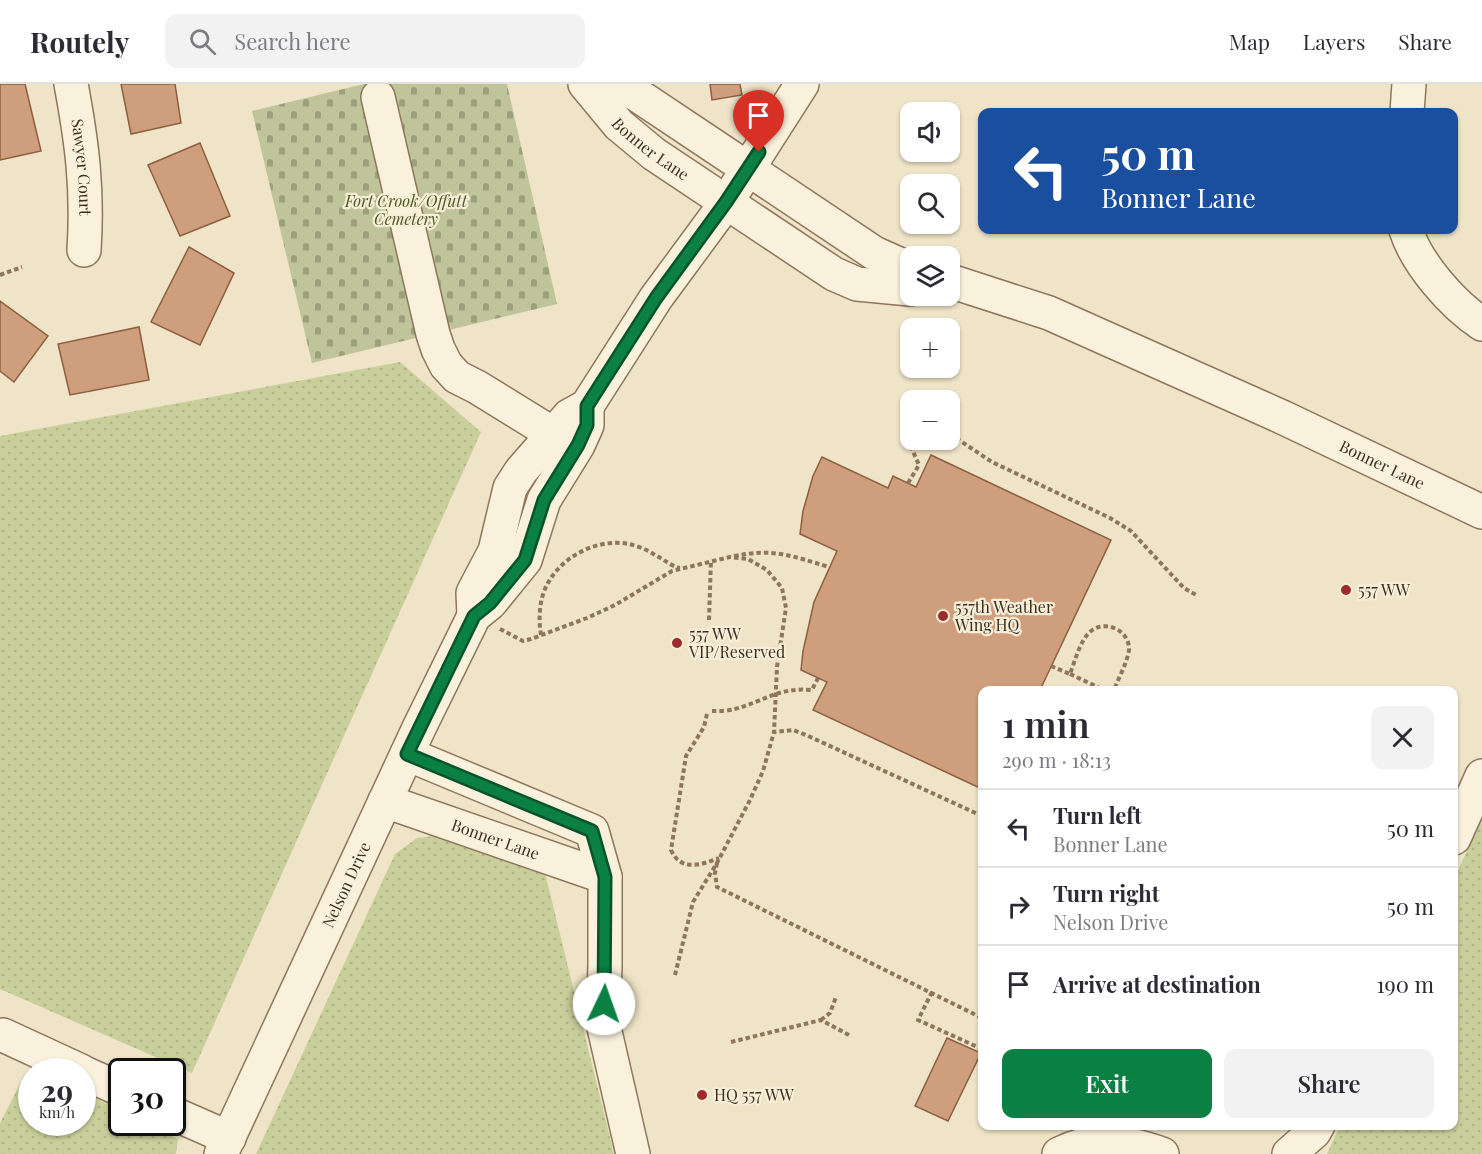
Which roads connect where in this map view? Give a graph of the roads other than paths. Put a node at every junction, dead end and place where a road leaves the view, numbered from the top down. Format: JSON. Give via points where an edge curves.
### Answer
{"nodes":[{"id":1,"x":71,"y":84,"type":"edge"},
{"id":2,"x":585,"y":84,"type":"edge"},
{"id":3,"x":618,"y":84,"type":"edge"},
{"id":4,"x":802,"y":84,"type":"edge"},
{"id":5,"x":1409,"y":84,"type":"edge"},
{"id":6,"x":378,"y":97,"type":"dead end"},
{"id":7,"x":1407,"y":108,"type":"edge"},
{"id":8,"x":749,"y":169,"type":"junction"},
{"id":9,"x":726,"y":202,"type":"junction"},
{"id":10,"x":1407,"y":234,"type":"edge"},
{"id":11,"x":84,"y":250,"type":"dead end"},
{"id":12,"x":900,"y":265,"type":"edge"},
{"id":13,"x":960,"y":284,"type":"edge"},
{"id":14,"x":900,"y":288,"type":"edge"},
{"id":15,"x":960,"y":290,"type":"edge"},
{"id":16,"x":984,"y":291,"type":"junction"},
{"id":17,"x":1482,"y":324,"type":"edge"},
{"id":18,"x":587,"y":406,"type":"junction"},
{"id":19,"x":553,"y":434,"type":"junction"},
{"id":20,"x":1482,"y":512,"type":"edge"},
{"id":21,"x":474,"y":616,"type":"junction"},
{"id":22,"x":407,"y":754,"type":"junction"},
{"id":23,"x":1482,"y":776,"type":"edge"},
{"id":24,"x":385,"y":801,"type":"junction"},
{"id":25,"x":1458,"y":829,"type":"edge"},
{"id":26,"x":605,"y":877,"type":"junction"},
{"id":27,"x":3,"y":1035,"type":"dead end"},
{"id":28,"x":53,"y":1058,"type":"edge"},
{"id":29,"x":186,"y":1122,"type":"edge"},
{"id":30,"x":1315,"y":1130,"type":"edge"},
{"id":31,"x":225,"y":1146,"type":"edge"},
{"id":32,"x":633,"y":1154,"type":"edge"},
{"id":33,"x":1059,"y":1154,"type":"edge"},
{"id":34,"x":1162,"y":1154,"type":"edge"},
{"id":35,"x":1289,"y":1154,"type":"edge"}],
"edges":[{"from":1,"to":11,"type":"street","name":"Sawyer Court","via":[[85,171]]},
{"from":2,"to":9,"type":"street","name":"Bonner Lane","via":[[619,125],[654,154]]},
{"from":3,"to":8,"type":"street","name":"Bonner Lane"},
{"from":4,"to":8,"type":"street","name":"Nelson Drive"},
{"from":5,"to":7,"type":"street"},
{"from":6,"to":19,"type":"street","via":[[434,334],[446,365],[457,377]]},
{"from":8,"to":9,"type":"street","name":"Nelson Drive"},
{"from":8,"to":12,"type":"street","name":"Bonner Lane","via":[[874,253]]},
{"from":9,"to":14,"type":"street","name":"Bonner Lane","via":[[834,274],[857,284]]},
{"from":9,"to":18,"type":"street","name":"Nelson Drive","via":[[656,298]]},
{"from":10,"to":17,"type":"street","via":[[1435,282]]},
{"from":13,"to":16,"type":"street"},
{"from":15,"to":16,"type":"street"},
{"from":16,"to":20,"type":"street","name":"Bonner Lane","via":[[1049,313]]},
{"from":18,"to":19,"type":"street","name":"Nelson Drive","via":[[569,416]]},
{"from":18,"to":21,"type":"street","name":"Nelson Drive","via":[[587,425],[544,500],[525,560],[490,603]]},
{"from":19,"to":21,"type":"street","name":"Nelson Drive","via":[[510,488],[495,550],[473,593]]},
{"from":21,"to":22,"type":"street","name":"Nelson Drive"},
{"from":22,"to":24,"type":"street","name":"Nelson Drive"},
{"from":22,"to":26,"type":"street","via":[[592,831]]},
{"from":23,"to":25,"type":"street"},
{"from":24,"to":26,"type":"street","name":"Bonner Lane"},
{"from":24,"to":31,"type":"street","name":"Nelson Drive"},
{"from":26,"to":32,"type":"street","via":[[603,1023]]},
{"from":27,"to":28,"type":"street"},
{"from":29,"to":31,"type":"street"},
{"from":30,"to":35,"type":"street"},
{"from":33,"to":34,"type":"street","via":[[1101,1141],[1134,1144]]}]}
